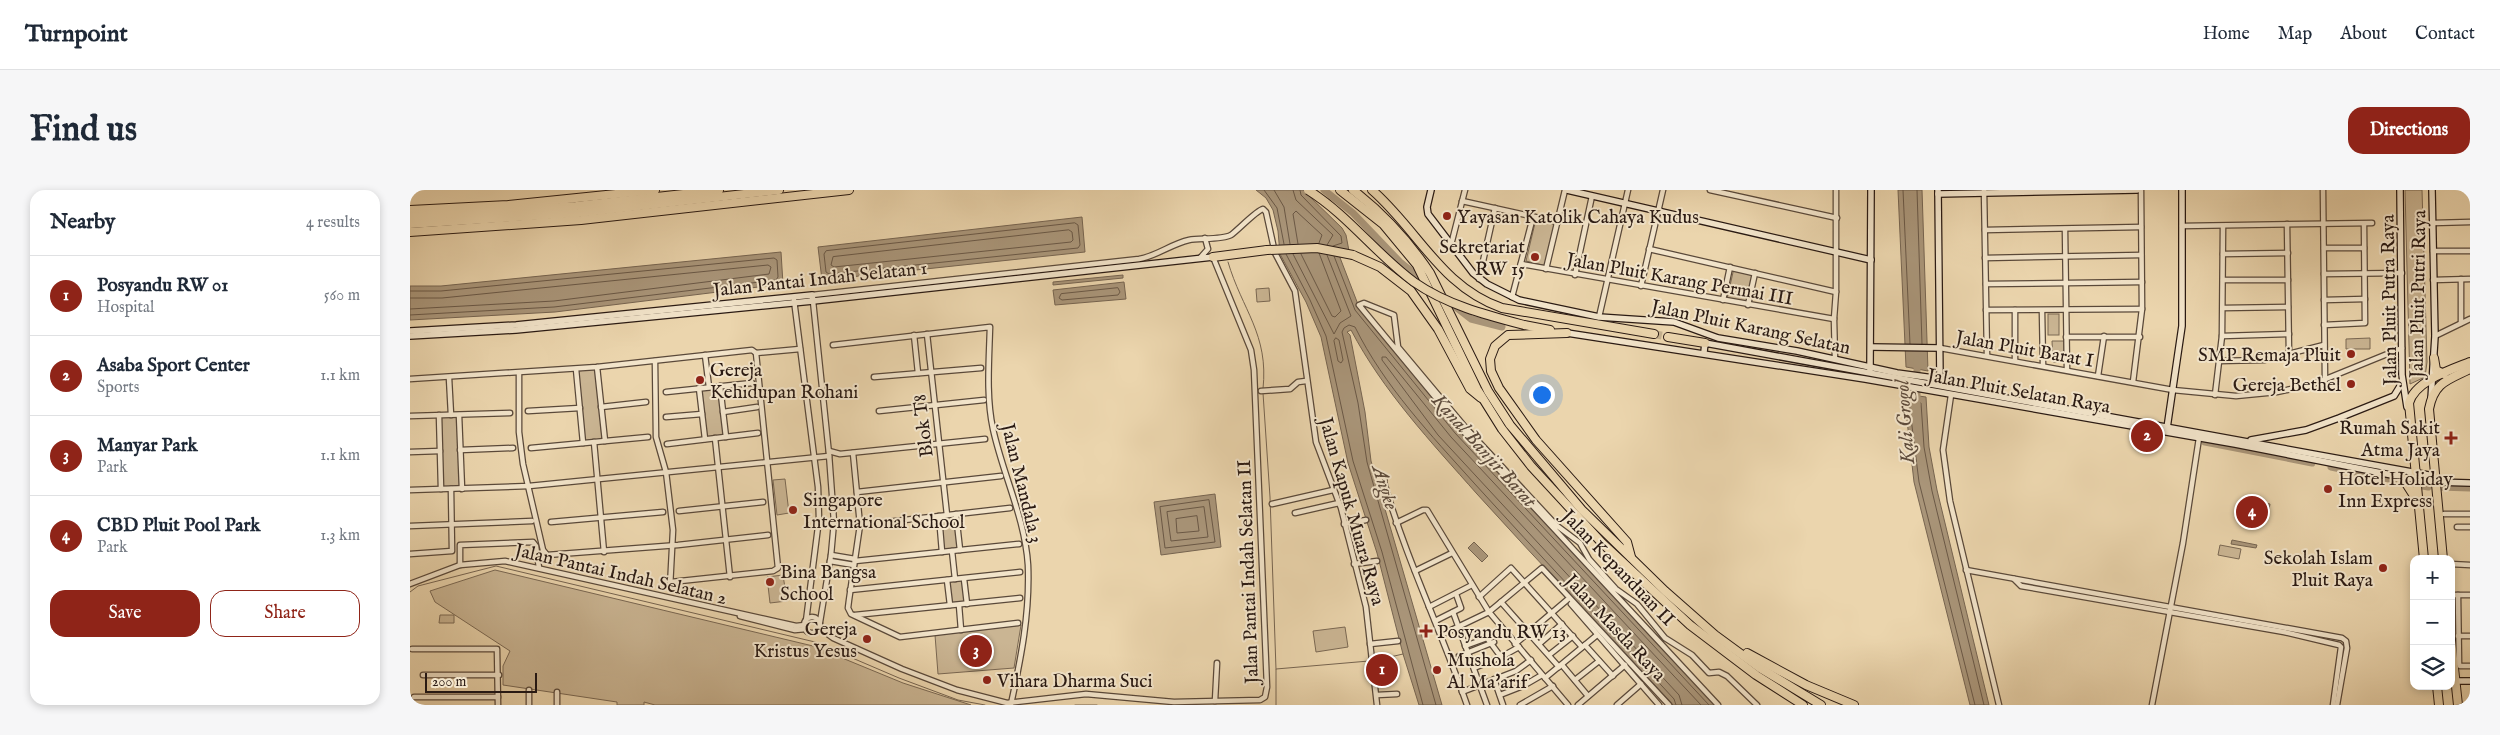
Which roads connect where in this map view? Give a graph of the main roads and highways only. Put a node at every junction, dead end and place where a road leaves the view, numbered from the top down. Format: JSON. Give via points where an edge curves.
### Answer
{"nodes":[{"id":1,"x":655,"y":190,"type":"edge"},
{"id":2,"x":719,"y":190,"type":"edge"},
{"id":3,"x":779,"y":190,"type":"edge"},
{"id":4,"x":849,"y":190,"type":"edge"},
{"id":5,"x":1308,"y":190,"type":"edge"},
{"id":6,"x":1340,"y":190,"type":"edge"},
{"id":7,"x":1353,"y":190,"type":"edge"},
{"id":8,"x":1364,"y":190,"type":"edge"},
{"id":9,"x":1372,"y":190,"type":"edge"},
{"id":10,"x":410,"y":210,"type":"edge"},
{"id":11,"x":410,"y":217,"type":"edge"},
{"id":12,"x":410,"y":224,"type":"edge"},
{"id":13,"x":410,"y":232,"type":"edge"},
{"id":14,"x":1214,"y":258,"type":"road end"},
{"id":15,"x":1429,"y":270,"type":"junction"},
{"id":16,"x":1654,"y":334,"type":"tunnel mouth"},
{"id":17,"x":1668,"y":337,"type":"tunnel mouth"},
{"id":18,"x":1705,"y":343,"type":"road end"},
{"id":19,"x":2434,"y":358,"type":"road end"},
{"id":20,"x":2470,"y":362,"type":"edge"},
{"id":21,"x":2470,"y":369,"type":"edge"},
{"id":22,"x":2444,"y":374,"type":"junction"},
{"id":23,"x":1482,"y":398,"type":"junction"},
{"id":24,"x":1509,"y":402,"type":"junction"},
{"id":25,"x":2402,"y":477,"type":"road end"},
{"id":26,"x":1571,"y":496,"type":"junction"},
{"id":27,"x":2420,"y":506,"type":"junction"},
{"id":28,"x":2424,"y":555,"type":"edge"},
{"id":29,"x":2443,"y":555,"type":"edge"},
{"id":30,"x":1631,"y":558,"type":"junction"},
{"id":31,"x":1704,"y":624,"type":"junction"},
{"id":32,"x":2455,"y":638,"type":"edge"},
{"id":33,"x":2437,"y":690,"type":"edge"},
{"id":34,"x":1803,"y":705,"type":"edge"},
{"id":35,"x":1821,"y":705,"type":"edge"},
{"id":36,"x":1854,"y":705,"type":"edge"},
{"id":37,"x":2439,"y":705,"type":"edge"},
{"id":38,"x":2458,"y":705,"type":"edge"}],
"edges":[{"from":1,"to":10,"type":"highway","via":[[508,205]]},
{"from":2,"to":11,"type":"highway","via":[[576,206]]},
{"from":3,"to":12,"type":"highway","via":[[578,213]]},
{"from":4,"to":13,"type":"highway","via":[[581,220]]},
{"from":5,"to":24,"type":"highway","bridge":true,"via":[[1422,287],[1460,306],[1524,325],[1567,332],[1515,333],[1495,346],[1490,359],[1491,371]]},
{"from":6,"to":23,"type":"highway","via":[[1383,224],[1417,265]]},
{"from":7,"to":15,"type":"highway","via":[[1396,227]]},
{"from":8,"to":15,"type":"highway","via":[[1387,209],[1411,238]]},
{"from":9,"to":16,"type":"highway","via":[[1388,204],[1453,280],[1486,302],[1502,308]]},
{"from":14,"to":23,"type":"highway","bridge":true,"via":[[1267,250],[1317,248],[1353,255],[1380,267],[1411,291],[1438,329],[1470,389]]},
{"from":15,"to":26,"type":"highway","via":[[1500,409],[1525,446]]},
{"from":17,"to":18,"type":"highway"},
{"from":19,"to":22,"type":"highway","via":[[2436,370]]},
{"from":20,"to":22,"type":"highway"},
{"from":21,"to":29,"type":"highway","via":[[2438,386],[2430,399],[2429,426]]},
{"from":22,"to":27,"type":"highway","via":[[2414,391],[2408,409]]},
{"from":23,"to":34,"type":"highway","via":[[1515,448],[1602,543],[1710,641]]},
{"from":24,"to":26,"type":"highway","via":[[1569,488]]},
{"from":24,"to":30,"type":"highway","via":[[1551,458],[1627,542]]},
{"from":25,"to":27,"type":"highway"},
{"from":26,"to":30,"type":"highway"},
{"from":27,"to":28,"type":"highway"},
{"from":30,"to":31,"type":"highway"},
{"from":31,"to":35,"type":"highway","via":[[1748,660]]},
{"from":31,"to":36,"type":"highway","via":[[1760,661],[1818,691]]},
{"from":32,"to":38,"type":"highway"},
{"from":33,"to":37,"type":"highway"}]}
